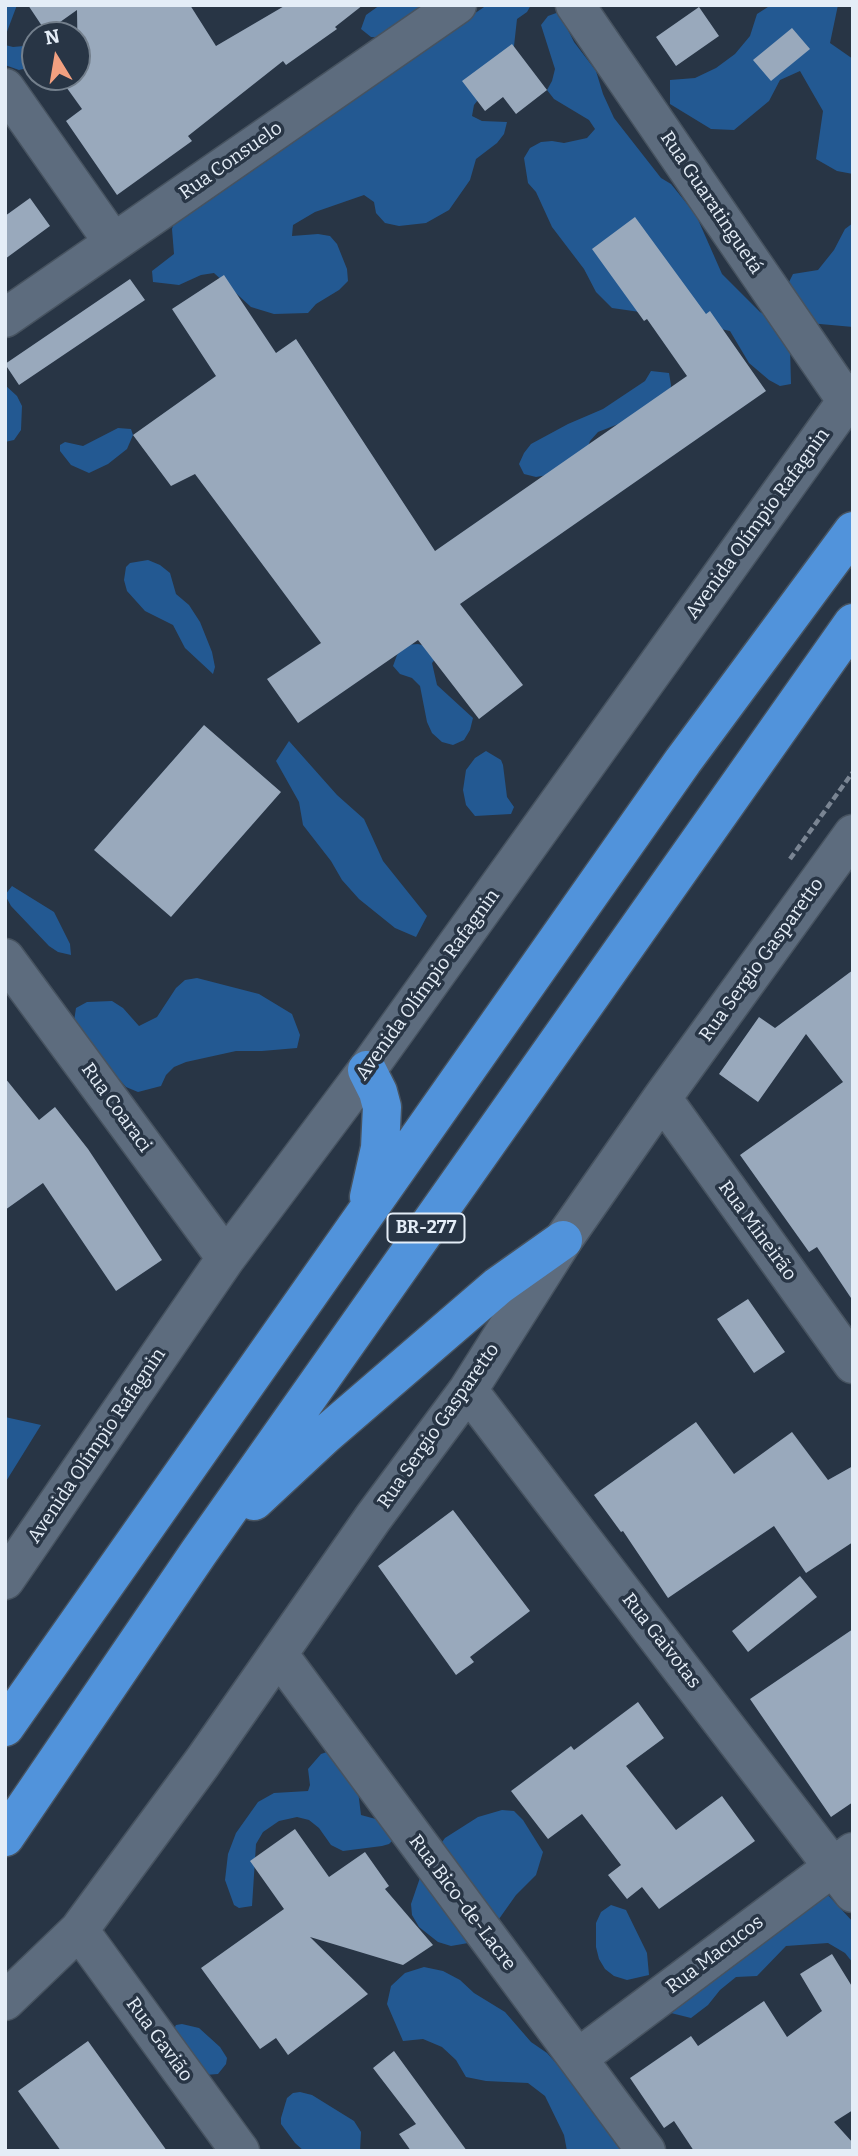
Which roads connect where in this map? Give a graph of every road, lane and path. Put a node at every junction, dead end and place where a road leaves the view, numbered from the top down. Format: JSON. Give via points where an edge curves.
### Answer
{"nodes":[{"id":1,"x":457,"y":5,"type":"edge"},
{"id":2,"x":575,"y":5,"type":"edge"},
{"id":3,"x":5,"y":89,"type":"edge"},
{"id":4,"x":113,"y":242,"type":"junction"},
{"id":5,"x":5,"y":318,"type":"edge"},
{"id":6,"x":850,"y":396,"type":"edge"},
{"id":7,"x":853,"y":531,"type":"edge"},
{"id":8,"x":853,"y":623,"type":"edge"},
{"id":9,"x":853,"y":835,"type":"edge"},
{"id":10,"x":5,"y":958,"type":"edge"},
{"id":11,"x":367,"y":1070,"type":"junction"},
{"id":12,"x":662,"y":1098,"type":"junction"},
{"id":13,"x":364,"y":1217,"type":"junction"},
{"id":14,"x":563,"y":1240,"type":"junction"},
{"id":15,"x":226,"y":1258,"type":"junction"},
{"id":16,"x":853,"y":1364,"type":"edge"},
{"id":17,"x":468,"y":1390,"type":"junction"},
{"id":18,"x":199,"y":1552,"type":"junction"},
{"id":19,"x":5,"y":1580,"type":"edge"},
{"id":20,"x":279,"y":1655,"type":"junction"},
{"id":21,"x":5,"y":1727,"type":"edge"},
{"id":22,"x":5,"y":1838,"type":"edge"},
{"id":23,"x":847,"y":1871,"type":"edge"},
{"id":24,"x":79,"y":1930,"type":"junction"},
{"id":25,"x":5,"y":2001,"type":"edge"},
{"id":26,"x":578,"y":2058,"type":"junction"},
{"id":27,"x":240,"y":2151,"type":"edge"},
{"id":28,"x":646,"y":2151,"type":"edge"}],
"edges":[{"from":1,"to":4,"type":"street","name":"Rua Consuelo"},
{"from":2,"to":6,"type":"street","name":"Rua Guaratinguetá"},
{"from":3,"to":4,"type":"street"},
{"from":4,"to":5,"type":"street","name":"Rua Consuelo"},
{"from":6,"to":11,"type":"street","name":"Avenida Olímpio Rafagnin"},
{"from":7,"to":13,"type":"highway","number":"BR-277","via":[[683,761]]},
{"from":8,"to":18,"type":"highway","number":"BR-277"},
{"from":9,"to":12,"type":"street","name":"Rua Sergio Gasparetto"},
{"from":10,"to":15,"type":"street","name":"Rua Coaraci"},
{"from":11,"to":13,"type":"highway","via":[[382,1107],[380,1148]]},
{"from":11,"to":15,"type":"street","name":"Avenida Olímpio Rafagnin"},
{"from":12,"to":14,"type":"street","name":"Rua Sergio Gasparetto"},
{"from":12,"to":16,"type":"street","name":"Rua Mineirão"},
{"from":13,"to":21,"type":"highway","number":"BR-277"},
{"from":14,"to":17,"type":"street","name":"Rua Sergio Gasparetto"},
{"from":14,"to":18,"type":"highway","via":[[498,1286],[325,1435]]},
{"from":15,"to":19,"type":"street","name":"Avenida Olímpio Rafagnin"},
{"from":17,"to":20,"type":"street","name":"Rua Sergio Gasparetto"},
{"from":17,"to":23,"type":"street","name":"Rua Gaivotas"},
{"from":18,"to":22,"type":"highway","number":"BR-277"},
{"from":20,"to":24,"type":"street","name":"Rua Sergio Gasparetto"},
{"from":20,"to":26,"type":"street","name":"Rua Bico-de-Lacre"},
{"from":23,"to":26,"type":"street","name":"Rua Macucos"},
{"from":24,"to":25,"type":"street","name":"Rua Sergio Gasparetto"},
{"from":24,"to":27,"type":"street","name":"Rua Gavião"},
{"from":26,"to":28,"type":"street","name":"Rua Bico-de-Lacre"}]}
